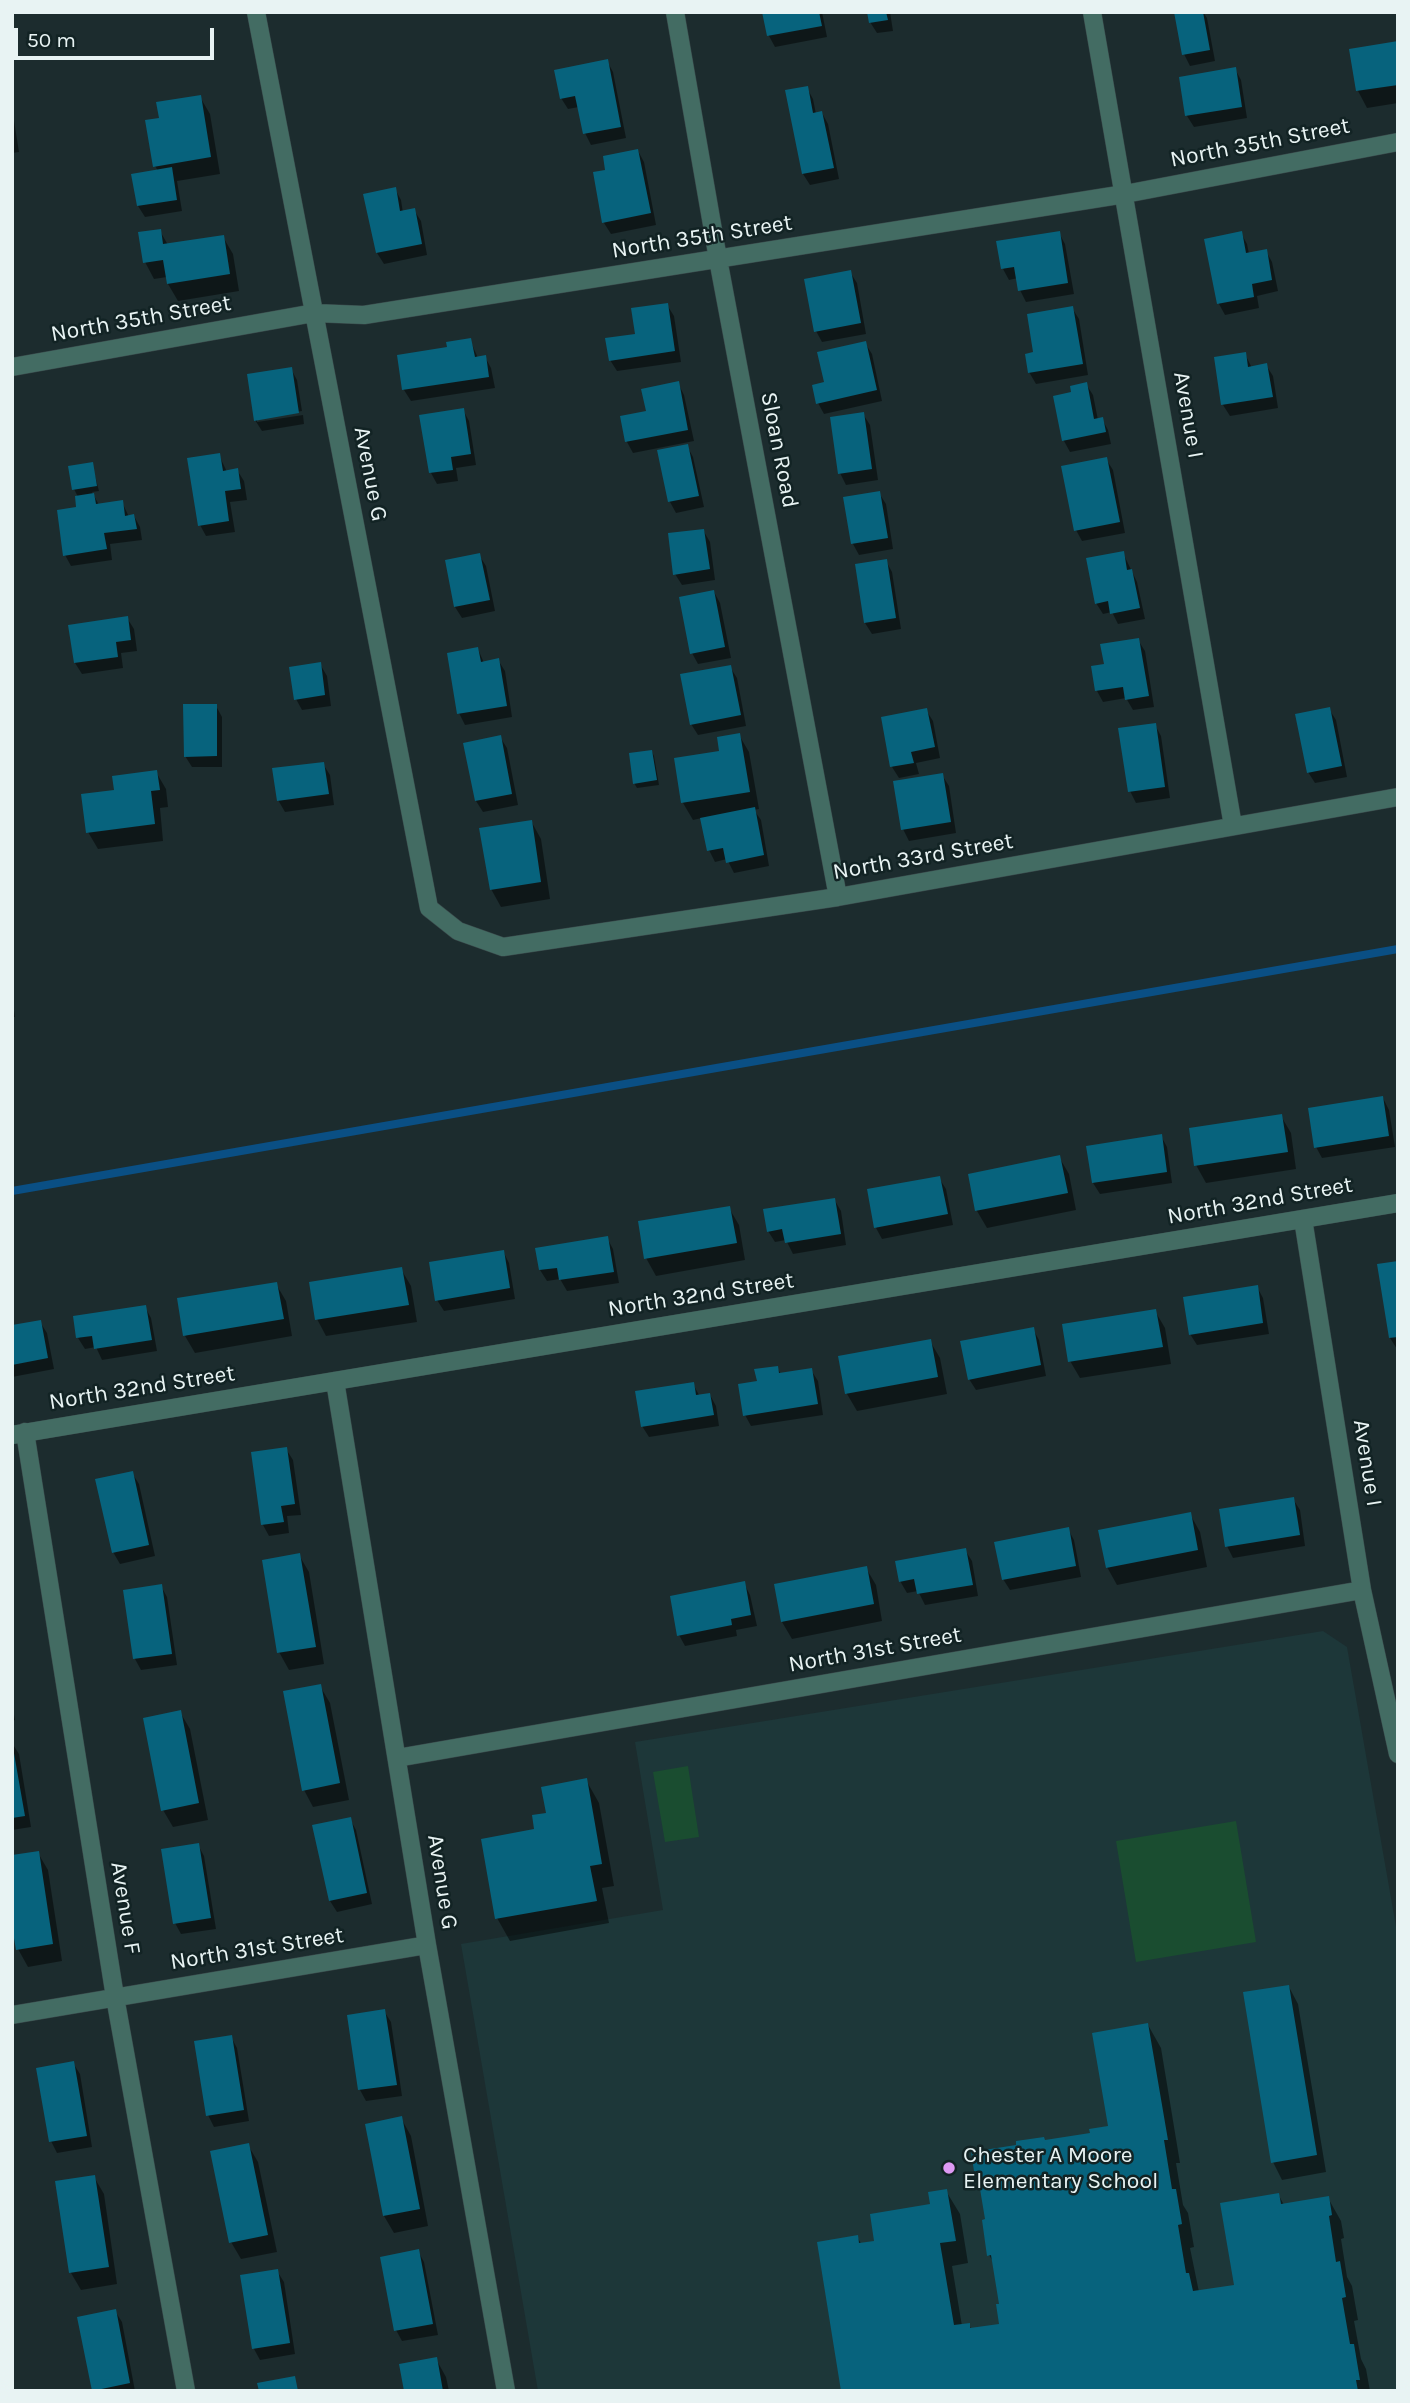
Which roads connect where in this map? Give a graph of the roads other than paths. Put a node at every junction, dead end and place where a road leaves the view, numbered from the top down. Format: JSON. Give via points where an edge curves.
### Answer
{"nodes":[{"id":1,"x":256,"y":12,"type":"edge"},
{"id":2,"x":676,"y":12,"type":"edge"},
{"id":3,"x":1092,"y":12,"type":"edge"},
{"id":4,"x":1398,"y":142,"type":"edge"},
{"id":5,"x":1125,"y":194,"type":"junction"},
{"id":6,"x":718,"y":259,"type":"junction"},
{"id":7,"x":314,"y":313,"type":"junction"},
{"id":8,"x":12,"y":367,"type":"edge"},
{"id":9,"x":1398,"y":797,"type":"edge"},
{"id":10,"x":1233,"y":826,"type":"junction"},
{"id":11,"x":838,"y":897,"type":"junction"},
{"id":12,"x":458,"y":932,"type":"joint"},
{"id":13,"x":1398,"y":1203,"type":"edge"},
{"id":14,"x":1303,"y":1219,"type":"junction"},
{"id":15,"x":335,"y":1381,"type":"junction"},
{"id":16,"x":19,"y":1434,"type":"edge"},
{"id":17,"x":1362,"y":1590,"type":"junction"},
{"id":18,"x":1398,"y":1754,"type":"edge"},
{"id":19,"x":397,"y":1758,"type":"junction"},
{"id":20,"x":427,"y":1945,"type":"junction"},
{"id":21,"x":115,"y":1997,"type":"junction"},
{"id":22,"x":12,"y":2015,"type":"edge"},
{"id":23,"x":186,"y":2391,"type":"edge"},
{"id":24,"x":506,"y":2391,"type":"edge"}],
"edges":[{"from":1,"to":7,"type":"street","name":"Avenue G"},
{"from":2,"to":6,"type":"street","name":"Sloan Road"},
{"from":3,"to":5,"type":"street","name":"Avenue I"},
{"from":4,"to":5,"type":"street","name":"North 35th Street"},
{"from":5,"to":6,"type":"street","name":"North 35th Street"},
{"from":5,"to":10,"type":"street","name":"Avenue I"},
{"from":6,"to":7,"type":"street","name":"North 35th Street","via":[[363,315]]},
{"from":6,"to":11,"type":"street","name":"Sloan Road"},
{"from":7,"to":8,"type":"street","name":"North 35th Street"},
{"from":7,"to":12,"type":"street","name":"Avenue G","via":[[429,908]]},
{"from":9,"to":10,"type":"street","name":"North 33rd Street"},
{"from":10,"to":11,"type":"street","name":"North 33rd Street"},
{"from":11,"to":12,"type":"street","name":"North 33rd Street","via":[[503,947]]},
{"from":13,"to":14,"type":"street","name":"North 32nd Street"},
{"from":14,"to":15,"type":"street","name":"North 32nd Street"},
{"from":14,"to":17,"type":"street","name":"Avenue I"},
{"from":15,"to":16,"type":"street","name":"North 32nd Street"},
{"from":15,"to":19,"type":"street","name":"Avenue G"},
{"from":16,"to":21,"type":"street","name":"Avenue F"},
{"from":17,"to":18,"type":"street","name":"Avenue I"},
{"from":17,"to":19,"type":"street","name":"North 31st Street"},
{"from":19,"to":20,"type":"street","name":"Avenue G"},
{"from":20,"to":21,"type":"street","name":"North 31st Street"},
{"from":20,"to":24,"type":"street","name":"Avenue G"},
{"from":21,"to":22,"type":"street","name":"North 31st Street"},
{"from":21,"to":23,"type":"street","name":"Avenue F"}]}
